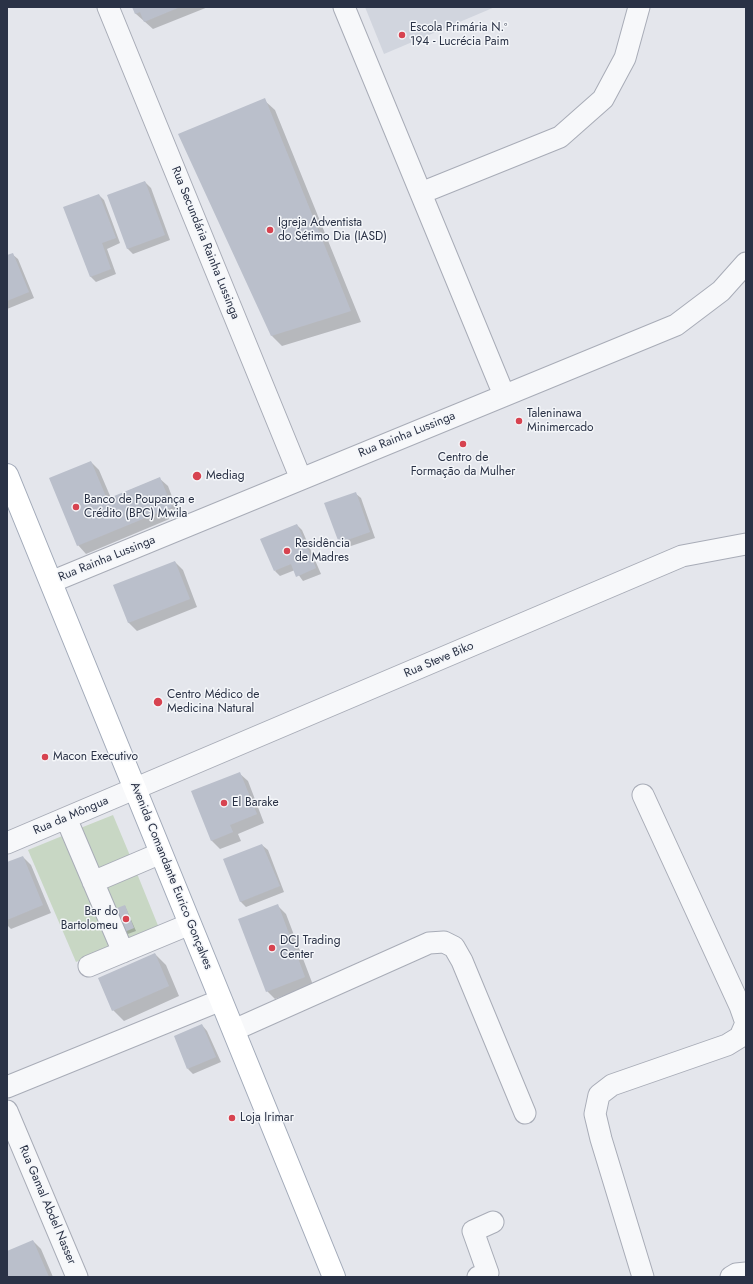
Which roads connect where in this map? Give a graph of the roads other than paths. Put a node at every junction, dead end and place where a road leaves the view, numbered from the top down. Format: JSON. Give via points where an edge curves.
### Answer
{"nodes":[{"id":1,"x":108,"y":7,"type":"edge"},
{"id":2,"x":344,"y":7,"type":"edge"},
{"id":3,"x":640,"y":7,"type":"edge"},
{"id":4,"x":421,"y":193,"type":"junction"},
{"id":5,"x":746,"y":263,"type":"edge"},
{"id":6,"x":504,"y":395,"type":"junction"},
{"id":7,"x":7,"y":475,"type":"edge"},
{"id":8,"x":301,"y":479,"type":"junction"},
{"id":9,"x":746,"y":544,"type":"edge"},
{"id":10,"x":51,"y":582,"type":"junction"},
{"id":11,"x":135,"y":789,"type":"junction"},
{"id":12,"x":642,"y":795,"type":"dead end"},
{"id":13,"x":66,"y":818,"type":"junction"},
{"id":14,"x":7,"y":843,"type":"edge"},
{"id":15,"x":161,"y":853,"type":"junction"},
{"id":16,"x":93,"y":882,"type":"junction"},
{"id":17,"x":190,"y":924,"type":"junction"},
{"id":18,"x":122,"y":952,"type":"junction"},
{"id":19,"x":89,"y":966,"type":"dead end"},
{"id":20,"x":221,"y":1000,"type":"junction"},
{"id":21,"x":746,"y":1023,"type":"edge"},
{"id":22,"x":234,"y":1030,"type":"junction"},
{"id":23,"x":7,"y":1087,"type":"edge"},
{"id":24,"x":7,"y":1111,"type":"edge"},
{"id":25,"x":525,"y":1113,"type":"dead end"},
{"id":26,"x":493,"y":1222,"type":"dead end"},
{"id":27,"x":746,"y":1272,"type":"edge"},
{"id":28,"x":77,"y":1277,"type":"edge"},
{"id":29,"x":334,"y":1277,"type":"edge"},
{"id":30,"x":478,"y":1277,"type":"edge"},
{"id":31,"x":643,"y":1277,"type":"edge"},
{"id":32,"x":731,"y":1277,"type":"edge"}],
"edges":[{"from":1,"to":8,"type":"street","name":"Rua Secundária Rainha Lussinga"},
{"from":2,"to":4,"type":"street"},
{"from":3,"to":4,"type":"street","via":[[625,58],[603,99],[560,137]]},
{"from":4,"to":6,"type":"street"},
{"from":5,"to":6,"type":"street","name":"Rua Rainha Lussinga","via":[[721,291],[676,325]]},
{"from":6,"to":8,"type":"street","name":"Rua Rainha Lussinga"},
{"from":7,"to":10,"type":"main road","name":"Avenida Comandante Eurico Gonçalves"},
{"from":8,"to":10,"type":"street","name":"Rua Rainha Lussinga"},
{"from":9,"to":11,"type":"street","name":"Rua Steve Biko","via":[[682,556]]},
{"from":10,"to":11,"type":"main road","name":"Avenida Comandante Eurico Gonçalves"},
{"from":11,"to":13,"type":"street","name":"Rua da Môngua"},
{"from":11,"to":15,"type":"main road","name":"Avenida Comandante Eurico Gonçalves"},
{"from":12,"to":21,"type":"street"},
{"from":13,"to":14,"type":"street","name":"Rua da Môngua"},
{"from":13,"to":16,"type":"street"},
{"from":15,"to":16,"type":"street"},
{"from":15,"to":17,"type":"main road","name":"Avenida Comandante Eurico Gonçalves"},
{"from":16,"to":18,"type":"street"},
{"from":17,"to":18,"type":"street"},
{"from":17,"to":20,"type":"main road","name":"Avenida Comandante Eurico Gonçalves"},
{"from":18,"to":19,"type":"street"},
{"from":20,"to":22,"type":"main road","name":"Avenida Comandante Eurico Gonçalves"},
{"from":20,"to":23,"type":"street"},
{"from":21,"to":31,"type":"street","via":[[740,1037],[727,1045],[612,1085],[599,1095],[595,1114],[601,1140]]},
{"from":22,"to":25,"type":"street","via":[[429,943],[444,942],[454,947],[462,961]]},
{"from":22,"to":29,"type":"main road","name":"Avenida Comandante Eurico Gonçalves"},
{"from":24,"to":28,"type":"street","name":"Rua Gamal Abdel Nasser"},
{"from":26,"to":30,"type":"street","via":[[474,1231],[488,1273]]},
{"from":27,"to":32,"type":"street"}]}
